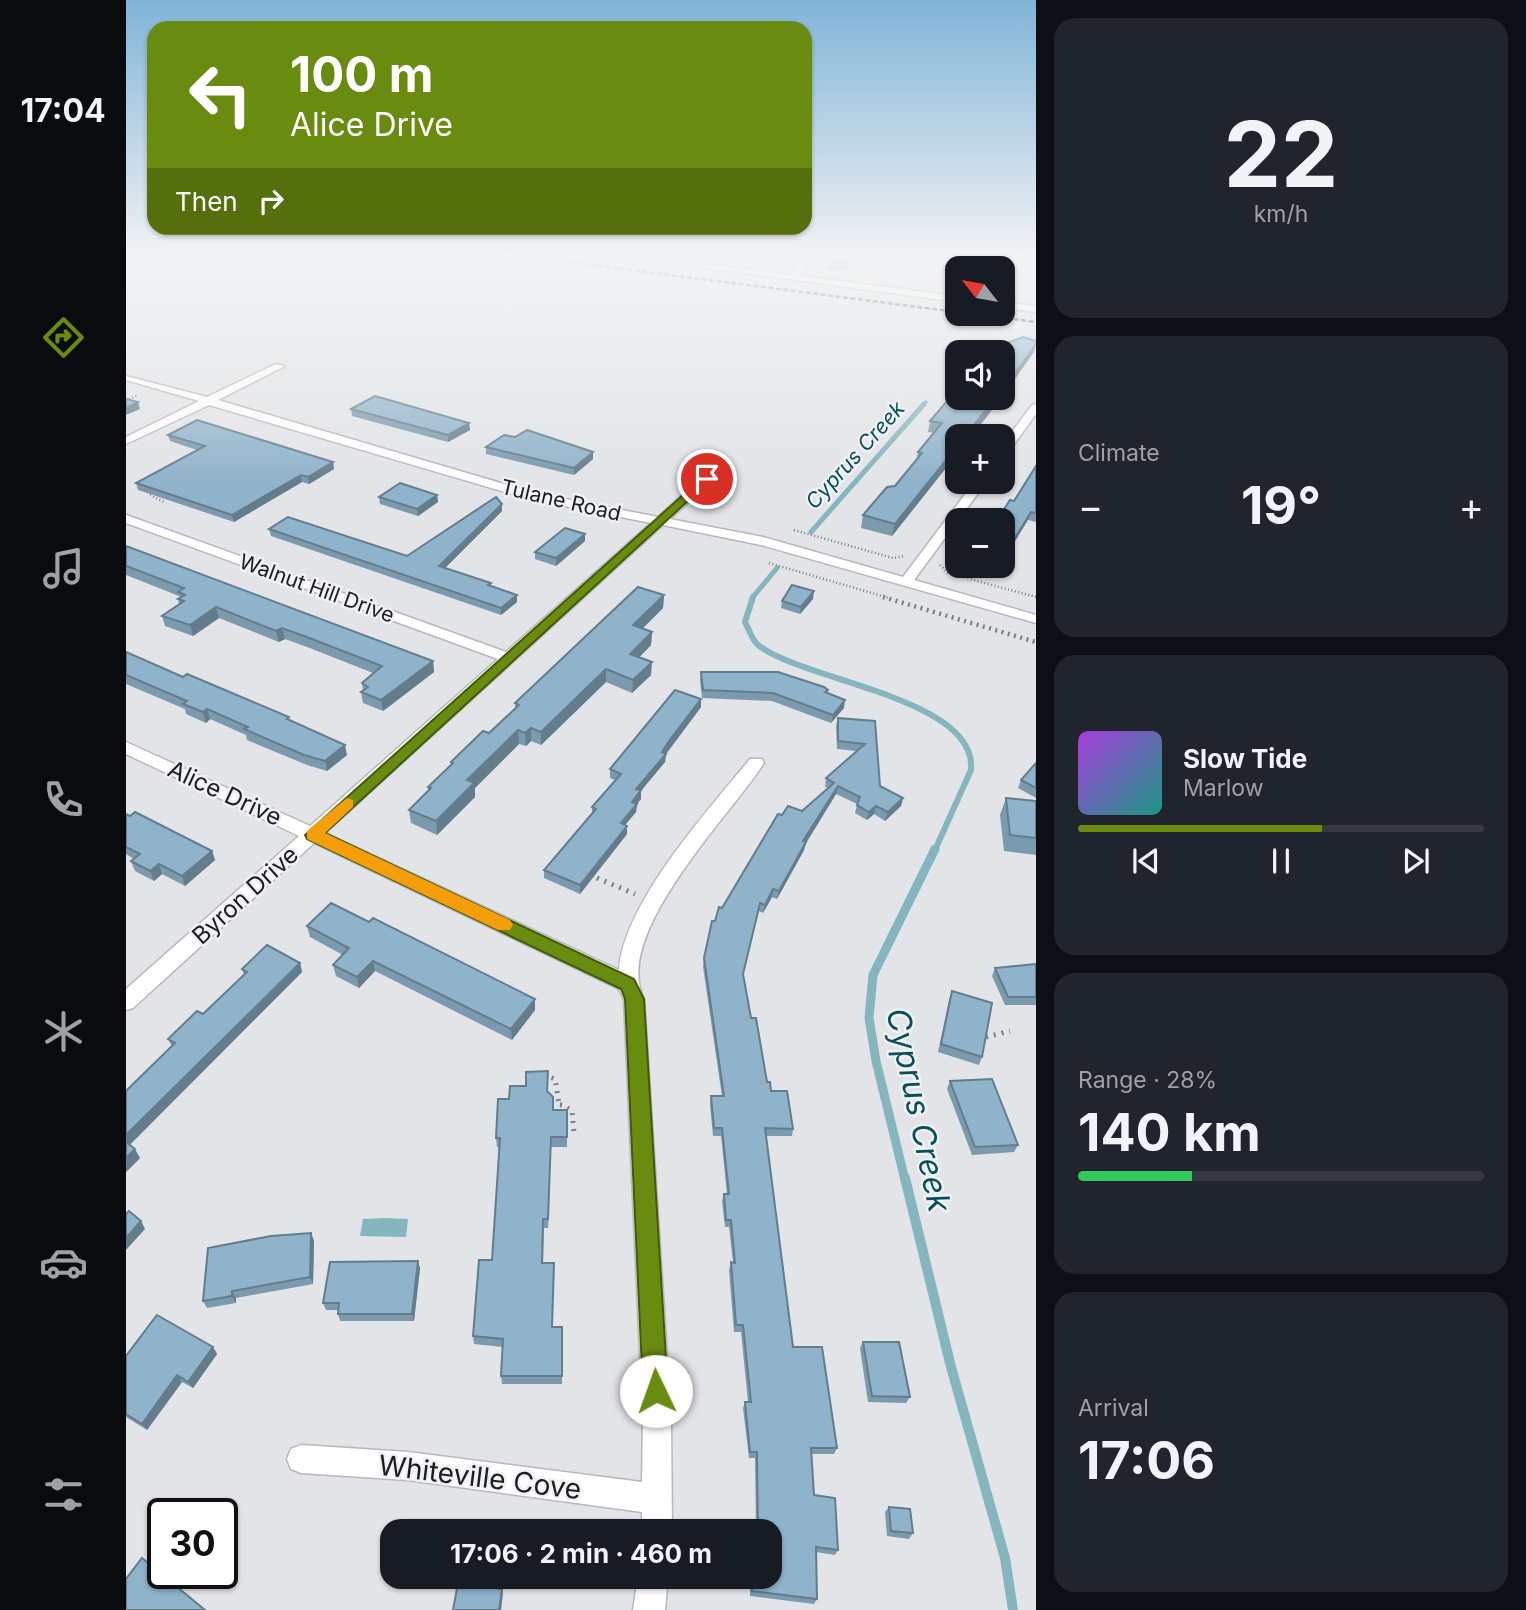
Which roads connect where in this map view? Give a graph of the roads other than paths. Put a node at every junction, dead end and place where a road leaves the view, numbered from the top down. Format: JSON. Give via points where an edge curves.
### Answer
{"nodes":[{"id":1,"x":280,"y":366,"type":"dead end"},
{"id":2,"x":130,"y":378,"type":"dead end"},
{"id":3,"x":208,"y":401,"type":"junction"},
{"id":4,"x":1036,"y":407,"type":"edge"},
{"id":5,"x":1015,"y":436,"type":"edge"},
{"id":6,"x":126,"y":441,"type":"edge"},
{"id":7,"x":707,"y":479,"type":"dead end"},
{"id":8,"x":971,"y":494,"type":"edge"},
{"id":9,"x":126,"y":519,"type":"edge"},
{"id":10,"x":659,"y":521,"type":"junction"},
{"id":11,"x":906,"y":582,"type":"junction"},
{"id":12,"x":1036,"y":619,"type":"edge"},
{"id":13,"x":509,"y":657,"type":"junction"},
{"id":14,"x":126,"y":747,"type":"edge"},
{"id":15,"x":756,"y":762,"type":"dead end"},
{"id":16,"x":313,"y":835,"type":"junction"},
{"id":17,"x":628,"y":984,"type":"junction"},
{"id":18,"x":126,"y":1002,"type":"edge"},
{"id":19,"x":301,"y":1459,"type":"dead end"},
{"id":20,"x":658,"y":1499,"type":"junction"},
{"id":21,"x":657,"y":1519,"type":"edge"},
{"id":22,"x":652,"y":1589,"type":"edge"},
{"id":23,"x":649,"y":1610,"type":"edge"}],
"edges":[{"from":1,"to":3,"type":"street"},
{"from":2,"to":3,"type":"street","name":"Tulane Road"},
{"from":3,"to":6,"type":"street"},
{"from":3,"to":10,"type":"street","name":"Tulane Road","via":[[536,496]]},
{"from":4,"to":5,"type":"street"},
{"from":7,"to":10,"type":"street","name":"Byron Drive"},
{"from":8,"to":11,"type":"street"},
{"from":9,"to":13,"type":"street","name":"Walnut Hill Drive"},
{"from":10,"to":11,"type":"street","name":"Tulane Road","via":[[762,541]]},
{"from":10,"to":13,"type":"street","name":"Byron Drive"},
{"from":11,"to":12,"type":"street","name":"Tulane Road"},
{"from":13,"to":16,"type":"street","name":"Byron Drive"},
{"from":14,"to":16,"type":"street","name":"Alice Drive"},
{"from":15,"to":17,"type":"street","via":[[650,907],[633,943]]},
{"from":16,"to":17,"type":"street","name":"Alice Drive"},
{"from":16,"to":18,"type":"street","name":"Byron Drive"},
{"from":17,"to":20,"type":"street","via":[[634,999]]},
{"from":19,"to":20,"type":"street","name":"Whiteville Cove","via":[[408,1466]]},
{"from":20,"to":21,"type":"street"},
{"from":22,"to":23,"type":"street"}]}
